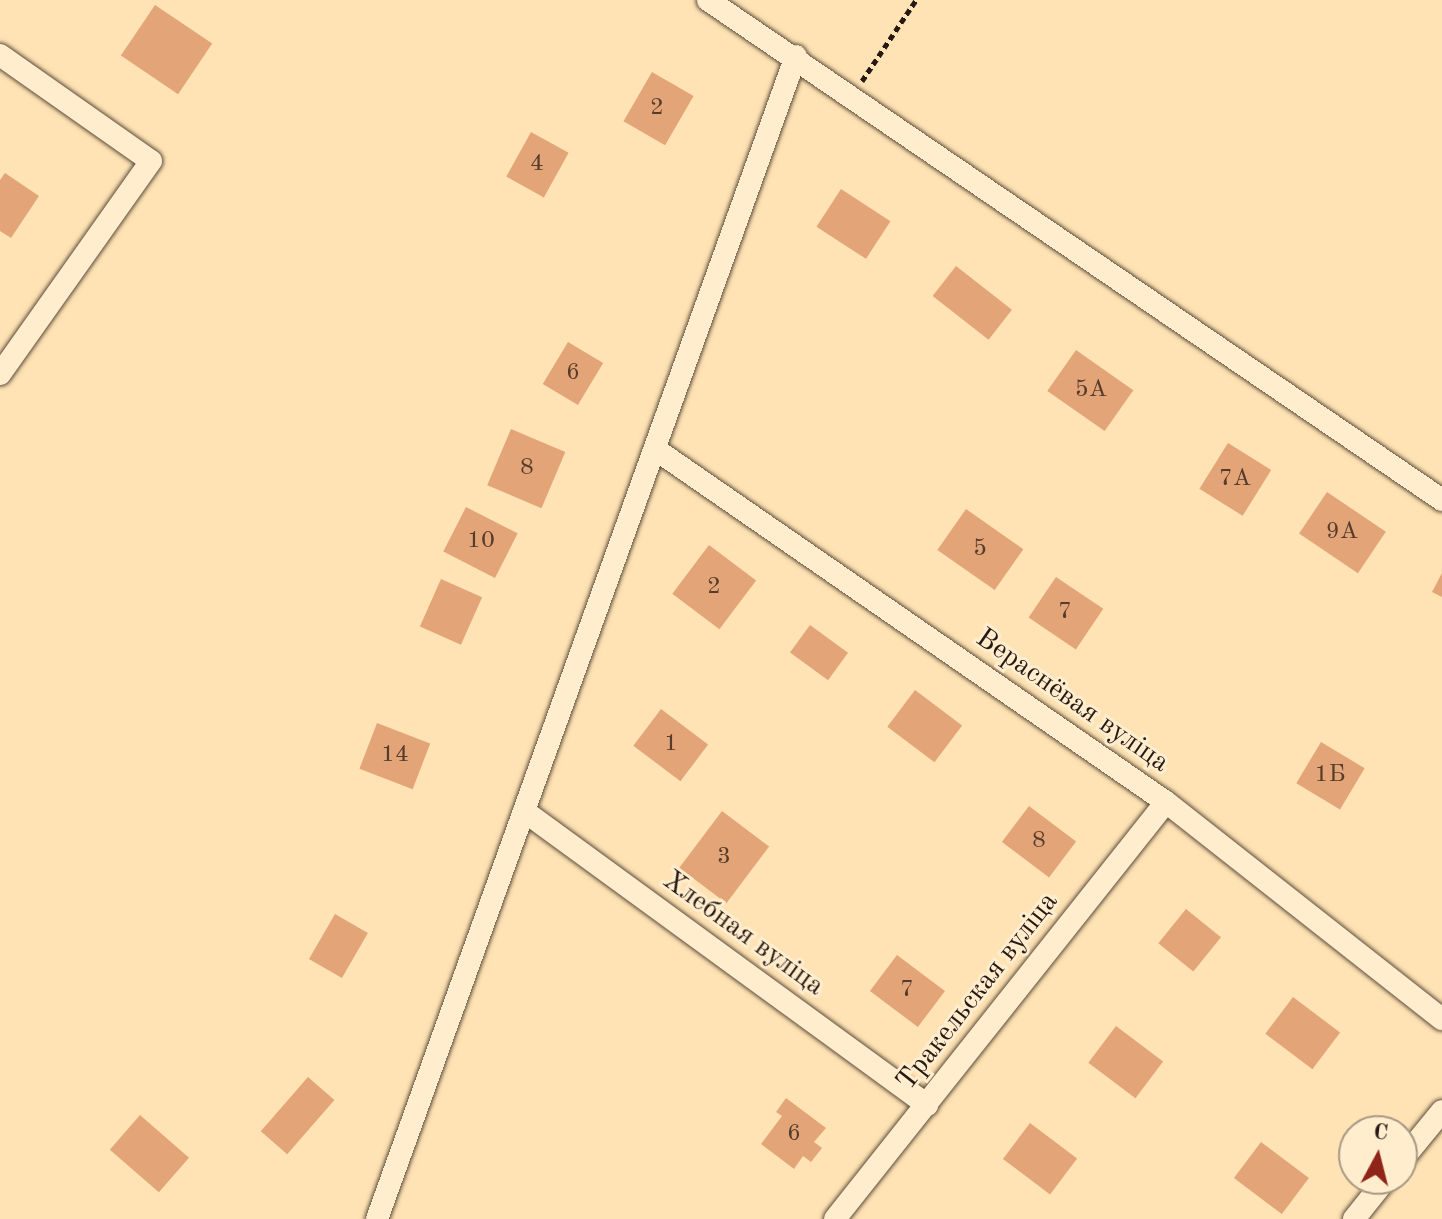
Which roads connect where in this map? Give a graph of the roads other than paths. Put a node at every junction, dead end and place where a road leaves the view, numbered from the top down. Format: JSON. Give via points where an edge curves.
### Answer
{"nodes":[{"id":1,"x":708,"y":0,"type":"edge"},
{"id":2,"x":0,"y":55,"type":"edge"},
{"id":3,"x":796,"y":56,"type":"junction"},
{"id":4,"x":0,"y":374,"type":"edge"},
{"id":5,"x":655,"y":449,"type":"junction"},
{"id":6,"x":1442,"y":500,"type":"edge"},
{"id":7,"x":1166,"y":802,"type":"junction"},
{"id":8,"x":524,"y":811,"type":"junction"},
{"id":9,"x":1442,"y":1019,"type":"edge"},
{"id":10,"x":927,"y":1105,"type":"junction"},
{"id":11,"x":1442,"y":1111,"type":"edge"},
{"id":12,"x":1418,"y":1140,"type":"edge"},
{"id":13,"x":1373,"y":1195,"type":"edge"},
{"id":14,"x":377,"y":1219,"type":"edge"},
{"id":15,"x":835,"y":1219,"type":"edge"},
{"id":16,"x":1354,"y":1219,"type":"edge"}],
"edges":[{"from":1,"to":3,"type":"street"},
{"from":2,"to":4,"type":"street","via":[[151,161]]},
{"from":3,"to":5,"type":"street"},
{"from":3,"to":6,"type":"street"},
{"from":5,"to":7,"type":"street","name":"Вераснёвая вуліца"},
{"from":5,"to":8,"type":"street"},
{"from":7,"to":9,"type":"street","name":"Вераснёвая вуліца"},
{"from":7,"to":10,"type":"street","name":"Тракельская вуліца"},
{"from":8,"to":10,"type":"street","name":"Хлебная вуліца"},
{"from":8,"to":14,"type":"street"},
{"from":10,"to":15,"type":"street","name":"Тракельская вуліца"},
{"from":11,"to":12,"type":"street"},
{"from":13,"to":16,"type":"street"}]}
